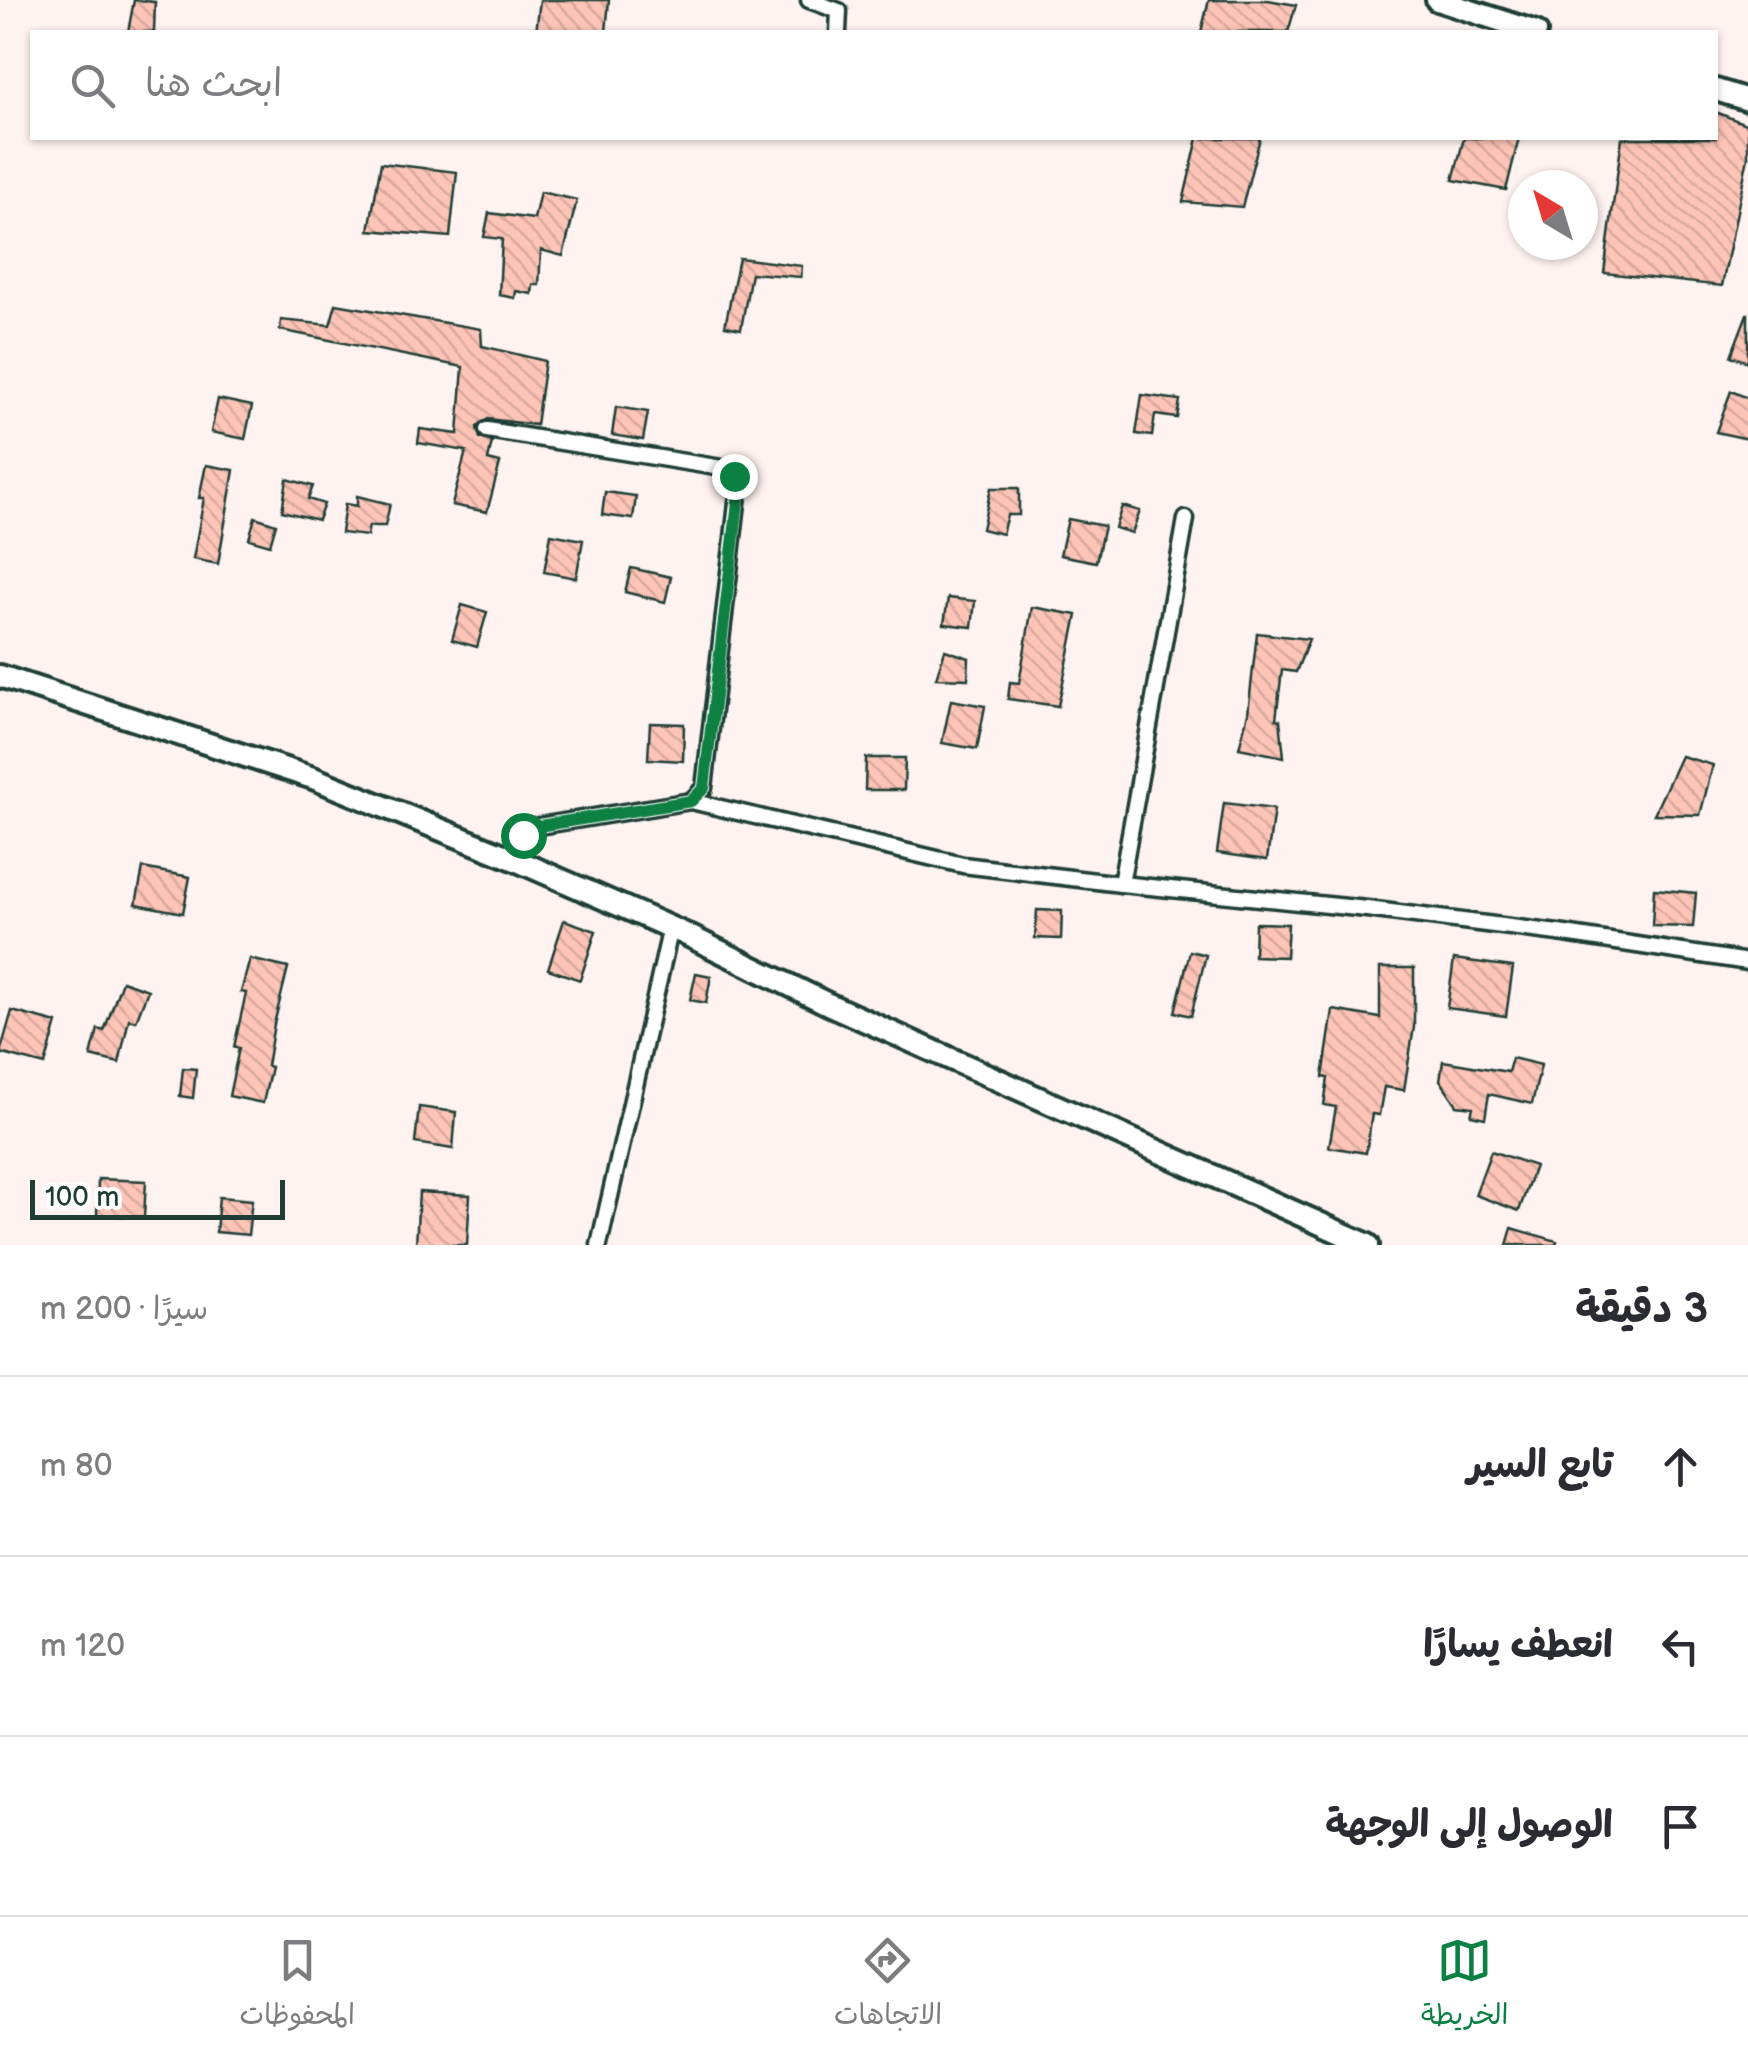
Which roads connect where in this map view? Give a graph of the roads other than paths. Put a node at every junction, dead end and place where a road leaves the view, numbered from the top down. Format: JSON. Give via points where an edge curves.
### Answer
{"nodes":[{"id":1,"x":809,"y":0,"type":"edge"},
{"id":2,"x":1436,"y":0,"type":"edge"},
{"id":3,"x":838,"y":30,"type":"edge"},
{"id":4,"x":1530,"y":30,"type":"edge"},
{"id":5,"x":1718,"y":91,"type":"edge"},
{"id":6,"x":1748,"y":100,"type":"edge"},
{"id":7,"x":487,"y":430,"type":"dead end"},
{"id":8,"x":1186,"y":519,"type":"dead end"},
{"id":9,"x":0,"y":676,"type":"edge"},
{"id":10,"x":691,"y":801,"type":"junction"},
{"id":11,"x":511,"y":858,"type":"junction"},
{"id":12,"x":1121,"y":884,"type":"junction"},
{"id":13,"x":671,"y":927,"type":"junction"},
{"id":14,"x":1748,"y":962,"type":"edge"},
{"id":15,"x":599,"y":1245,"type":"edge"},
{"id":16,"x":1368,"y":1245,"type":"edge"}],
"edges":[{"from":1,"to":3,"type":"street","via":[[839,11]]},
{"from":2,"to":4,"type":"street"},
{"from":5,"to":6,"type":"street"},
{"from":7,"to":10,"type":"street","via":[[722,468],[740,486],[704,788]]},
{"from":8,"to":12,"type":"street"},
{"from":9,"to":11,"type":"street","via":[[313,778]]},
{"from":10,"to":11,"type":"street","via":[[533,827]]},
{"from":10,"to":12,"type":"street","via":[[964,864]]},
{"from":11,"to":13,"type":"street"},
{"from":12,"to":14,"type":"street","via":[[1386,911]]},
{"from":13,"to":15,"type":"street"},
{"from":13,"to":16,"type":"street"}]}
